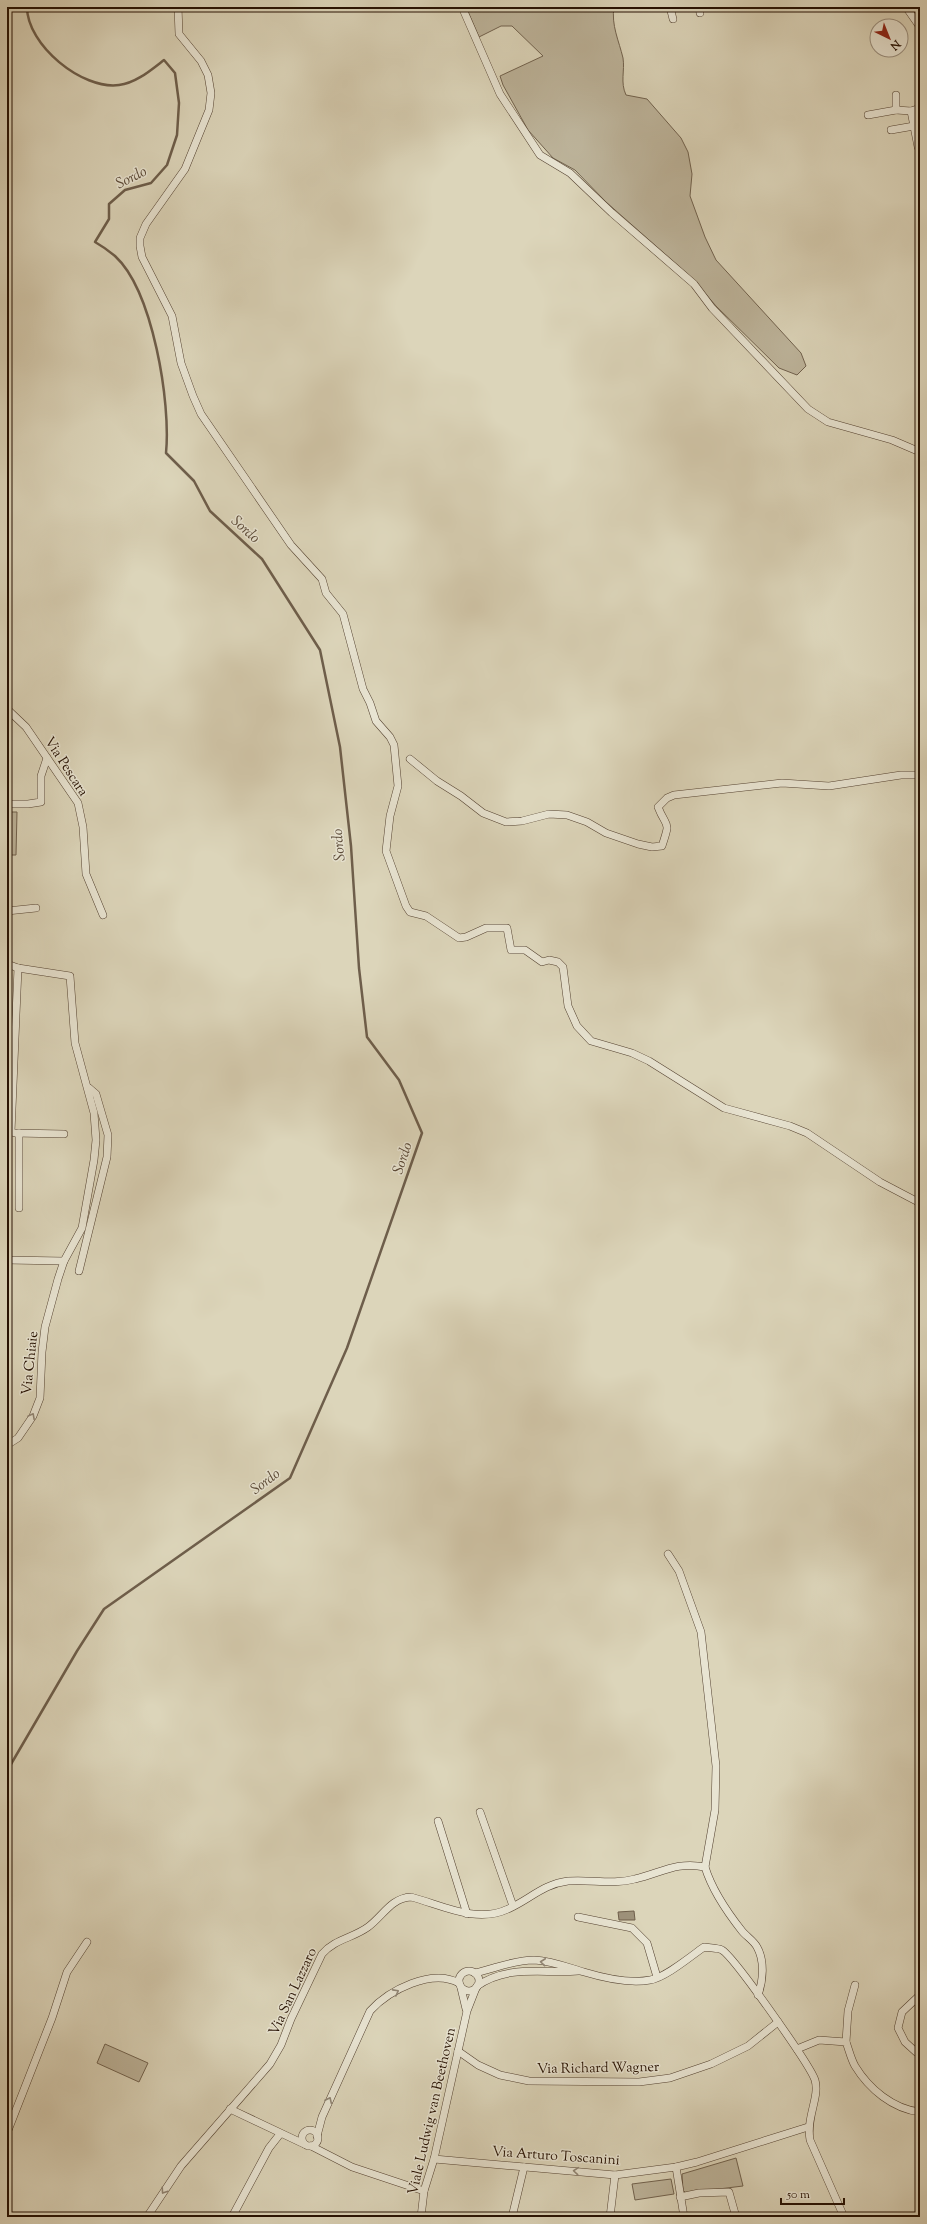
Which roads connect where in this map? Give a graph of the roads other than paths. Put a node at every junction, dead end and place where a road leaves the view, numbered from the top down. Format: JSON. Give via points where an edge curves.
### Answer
{"nodes":[{"id":1,"x":178,"y":7,"type":"edge"},
{"id":2,"x":462,"y":7,"type":"edge"},
{"id":3,"x":670,"y":7,"type":"edge"},
{"id":4,"x":906,"y":7,"type":"edge"},
{"id":5,"x":911,"y":16,"type":"junction"},
{"id":6,"x":920,"y":16,"type":"edge"},
{"id":7,"x":673,"y":19,"type":"dead end"},
{"id":8,"x":920,"y":27,"type":"edge"},
{"id":9,"x":896,"y":95,"type":"dead end"},
{"id":10,"x":920,"y":108,"type":"edge"},
{"id":11,"x":896,"y":110,"type":"junction"},
{"id":12,"x":911,"y":111,"type":"junction"},
{"id":13,"x":868,"y":115,"type":"dead end"},
{"id":14,"x":914,"y":126,"type":"junction"},
{"id":15,"x":891,"y":130,"type":"dead end"},
{"id":16,"x":920,"y":146,"type":"edge"},
{"id":17,"x":920,"y":452,"type":"edge"},
{"id":18,"x":7,"y":709,"type":"edge"},
{"id":19,"x":47,"y":758,"type":"junction"},
{"id":20,"x":410,"y":760,"type":"dead end"},
{"id":21,"x":920,"y":775,"type":"edge"},
{"id":22,"x":7,"y":804,"type":"edge"},
{"id":23,"x":36,"y":908,"type":"dead end"},
{"id":24,"x":7,"y":911,"type":"edge"},
{"id":25,"x":103,"y":915,"type":"dead end"},
{"id":26,"x":7,"y":964,"type":"edge"},
{"id":27,"x":18,"y":968,"type":"junction"},
{"id":28,"x":89,"y":1088,"type":"junction"},
{"id":29,"x":12,"y":1133,"type":"edge"},
{"id":30,"x":64,"y":1134,"type":"dead end"},
{"id":31,"x":920,"y":1203,"type":"edge"},
{"id":32,"x":19,"y":1208,"type":"dead end"},
{"id":33,"x":7,"y":1260,"type":"edge"},
{"id":34,"x":64,"y":1261,"type":"junction"},
{"id":35,"x":79,"y":1271,"type":"dead end"},
{"id":36,"x":7,"y":1445,"type":"edge"},
{"id":37,"x":668,"y":1554,"type":"dead end"},
{"id":38,"x":480,"y":1812,"type":"dead end"},
{"id":39,"x":438,"y":1821,"type":"dead end"},
{"id":40,"x":705,"y":1867,"type":"junction"},
{"id":41,"x":513,"y":1906,"type":"junction"},
{"id":42,"x":467,"y":1914,"type":"junction"},
{"id":43,"x":578,"y":1917,"type":"dead end"},
{"id":44,"x":87,"y":1942,"type":"dead end"},
{"id":45,"x":581,"y":1971,"type":"junction"},
{"id":46,"x":475,"y":1973,"type":"junction"},
{"id":47,"x":657,"y":1977,"type":"junction"},
{"id":48,"x":855,"y":1985,"type":"dead end"},
{"id":49,"x":460,"y":1986,"type":"junction"},
{"id":50,"x":477,"y":1987,"type":"junction"},
{"id":51,"x":758,"y":1995,"type":"junction"},
{"id":52,"x":920,"y":1995,"type":"edge"},
{"id":53,"x":467,"y":2011,"type":"junction"},
{"id":54,"x":778,"y":2022,"type":"junction"},
{"id":55,"x":846,"y":2042,"type":"junction"},
{"id":56,"x":797,"y":2049,"type":"junction"},
{"id":57,"x":458,"y":2051,"type":"junction"},
{"id":58,"x":920,"y":2053,"type":"edge"},
{"id":59,"x":230,"y":2109,"type":"junction"},
{"id":60,"x":920,"y":2112,"type":"edge"},
{"id":61,"x":808,"y":2127,"type":"junction"},
{"id":62,"x":7,"y":2133,"type":"edge"},
{"id":63,"x":280,"y":2134,"type":"junction"},
{"id":64,"x":303,"y":2134,"type":"junction"},
{"id":65,"x":317,"y":2138,"type":"junction"},
{"id":66,"x":307,"y":2145,"type":"junction"},
{"id":67,"x":330,"y":2157,"type":"junction"},
{"id":68,"x":434,"y":2159,"type":"junction"},
{"id":69,"x":524,"y":2167,"type":"junction"},
{"id":70,"x":676,"y":2167,"type":"junction"},
{"id":71,"x":615,"y":2174,"type":"junction"},
{"id":72,"x":424,"y":2192,"type":"junction"},
{"id":73,"x":680,"y":2197,"type":"junction"},
{"id":74,"x":146,"y":2217,"type":"edge"},
{"id":75,"x":232,"y":2217,"type":"edge"},
{"id":76,"x":421,"y":2217,"type":"edge"},
{"id":77,"x":512,"y":2217,"type":"edge"},
{"id":78,"x":610,"y":2217,"type":"edge"},
{"id":79,"x":684,"y":2217,"type":"edge"},
{"id":80,"x":736,"y":2217,"type":"edge"},
{"id":81,"x":844,"y":2217,"type":"edge"}],
"edges":[{"from":1,"to":31,"type":"street","via":[[179,34],[208,75],[211,93],[209,110],[185,169],[146,224],[140,238],[142,257],[172,316],[181,363],[201,414],[291,545],[322,579],[326,593],[343,614],[363,689],[376,721],[394,745],[398,786],[390,816],[386,851],[406,906],[410,912],[426,916],[458,938],[486,928],[507,928],[511,950],[525,950],[542,962],[558,962],[563,967],[568,1006],[577,1026],[591,1041],[632,1053],[649,1061],[724,1108],[790,1126],[806,1133],[880,1182]]},
{"from":2,"to":17,"type":"street","via":[[500,94],[540,156],[570,172],[612,214],[694,284],[718,314],[808,409],[828,422],[892,440]]},
{"from":3,"to":7,"type":"street"},
{"from":4,"to":5,"type":"street"},
{"from":5,"to":6,"type":"street"},
{"from":5,"to":8,"type":"street"},
{"from":9,"to":11,"type":"street"},
{"from":10,"to":12,"type":"street"},
{"from":11,"to":12,"type":"street"},
{"from":11,"to":13,"type":"street"},
{"from":12,"to":14,"type":"street"},
{"from":14,"to":15,"type":"street"},
{"from":14,"to":16,"type":"street"},
{"from":18,"to":19,"type":"street","name":"Via Pescara","via":[[26,727]]},
{"from":19,"to":22,"type":"street","via":[[41,776],[41,802]]},
{"from":19,"to":25,"type":"street","name":"Via Pescara","via":[[78,802],[84,827],[86,874]]},
{"from":20,"to":21,"type":"street","via":[[444,787],[490,816],[514,822],[549,814],[567,815],[587,822],[606,833],[652,847],[662,846],[668,829],[667,822],[658,808],[663,801],[674,795],[782,783],[829,786],[901,775]]},
{"from":23,"to":24,"type":"street"},
{"from":26,"to":27,"type":"street"},
{"from":27,"to":28,"type":"street","via":[[70,976],[75,1043]]},
{"from":27,"to":29,"type":"street"},
{"from":28,"to":34,"type":"street","name":"Via Chiaie","via":[[95,1120],[94,1160],[82,1228]]},
{"from":28,"to":35,"type":"street","via":[[96,1094],[108,1135],[107,1157]]},
{"from":29,"to":30,"type":"street"},
{"from":29,"to":32,"type":"street"},
{"from":33,"to":34,"type":"street"},
{"from":36,"to":34,"type":"street","name":"Via Chiaie","one_way":true,"via":[[18,1438],[33,1416],[40,1398],[45,1327]]},
{"from":37,"to":40,"type":"street","via":[[679,1571],[701,1632],[716,1766],[715,1810]]},
{"from":38,"to":41,"type":"street"},
{"from":39,"to":42,"type":"street"},
{"from":40,"to":41,"type":"street","name":"Via San Lazzaro","via":[[684,1864],[620,1882],[567,1881],[535,1892]]},
{"from":40,"to":51,"type":"street","via":[[709,1880],[728,1912],[743,1933],[757,1946],[762,1969],[762,1984]]},
{"from":41,"to":42,"type":"street","name":"Via San Lazzaro","via":[[497,1913]]},
{"from":42,"to":59,"type":"street","name":"Via San Lazzaro","via":[[411,1897],[402,1898],[393,1903],[368,1927],[330,1945],[317,1964],[270,2064]]},
{"from":43,"to":47,"type":"street","via":[[632,1928],[647,1943]]},
{"from":44,"to":62,"type":"street","via":[[67,1972],[52,2018]]},
{"from":45,"to":46,"type":"street","one_way":true,"via":[[533,1960]]},
{"from":45,"to":47,"type":"street","via":[[623,1981],[651,1980]]},
{"from":45,"to":50,"type":"street","via":[[508,1972]]},
{"from":46,"to":49,"type":"street","via":[[468,1971],[462,1974]]},
{"from":46,"to":50,"type":"street","via":[[479,1980]]},
{"from":47,"to":51,"type":"street","via":[[704,1947],[723,1950]]},
{"from":48,"to":55,"type":"street","via":[[848,2011]]},
{"from":49,"to":50,"type":"street","via":[[467,1991]]},
{"from":49,"to":53,"type":"street","name":"Viale Ludwig van Beethoven"},
{"from":65,"to":49,"type":"street","one_way":true,"via":[[322,2117],[368,2014],[377,2003],[422,1980],[436,1977],[445,1978]]},
{"from":50,"to":53,"type":"street","name":"Viale Ludwig van Beethoven"},
{"from":51,"to":54,"type":"street"},
{"from":52,"to":58,"type":"street","via":[[902,2012],[898,2028],[905,2042]]},
{"from":53,"to":57,"type":"street","name":"Viale Ludwig van Beethoven"},
{"from":54,"to":56,"type":"street"},
{"from":54,"to":57,"type":"street","name":"Via Richard Wagner","via":[[748,2046],[711,2064],[670,2078],[638,2082],[528,2081],[500,2075]]},
{"from":55,"to":56,"type":"street","via":[[819,2040]]},
{"from":55,"to":60,"type":"street","via":[[855,2066],[877,2093],[906,2110]]},
{"from":56,"to":61,"type":"street","via":[[815,2080],[815,2094]]},
{"from":57,"to":68,"type":"street","name":"Viale Ludwig van Beethoven"},
{"from":59,"to":63,"type":"street"},
{"from":59,"to":74,"type":"street","name":"Via San Lazzaro","one_way":true,"via":[[181,2166]]},
{"from":61,"to":70,"type":"street","name":"Via Arturo Toscanini"},
{"from":61,"to":81,"type":"street","via":[[814,2151]]},
{"from":63,"to":64,"type":"street"},
{"from":63,"to":66,"type":"street"},
{"from":63,"to":75,"type":"street"},
{"from":64,"to":65,"type":"street","via":[[312,2131]]},
{"from":64,"to":66,"type":"street","via":[[302,2139]]},
{"from":65,"to":66,"type":"street","via":[[315,2144]]},
{"from":65,"to":67,"type":"street"},
{"from":66,"to":67,"type":"street"},
{"from":67,"to":72,"type":"street"},
{"from":68,"to":69,"type":"street","name":"Via Arturo Toscanini"},
{"from":68,"to":72,"type":"street","name":"Viale Ludwig van Beethoven"},
{"from":71,"to":69,"type":"street","name":"Via Arturo Toscanini","one_way":true},
{"from":69,"to":77,"type":"street"},
{"from":70,"to":71,"type":"street","name":"Via Arturo Toscanini"},
{"from":70,"to":73,"type":"street"},
{"from":71,"to":78,"type":"street"},
{"from":72,"to":76,"type":"street","name":"Viale Ludwig van Beethoven"},
{"from":73,"to":79,"type":"street"},
{"from":73,"to":80,"type":"street","via":[[706,2192],[729,2192]]}]}
